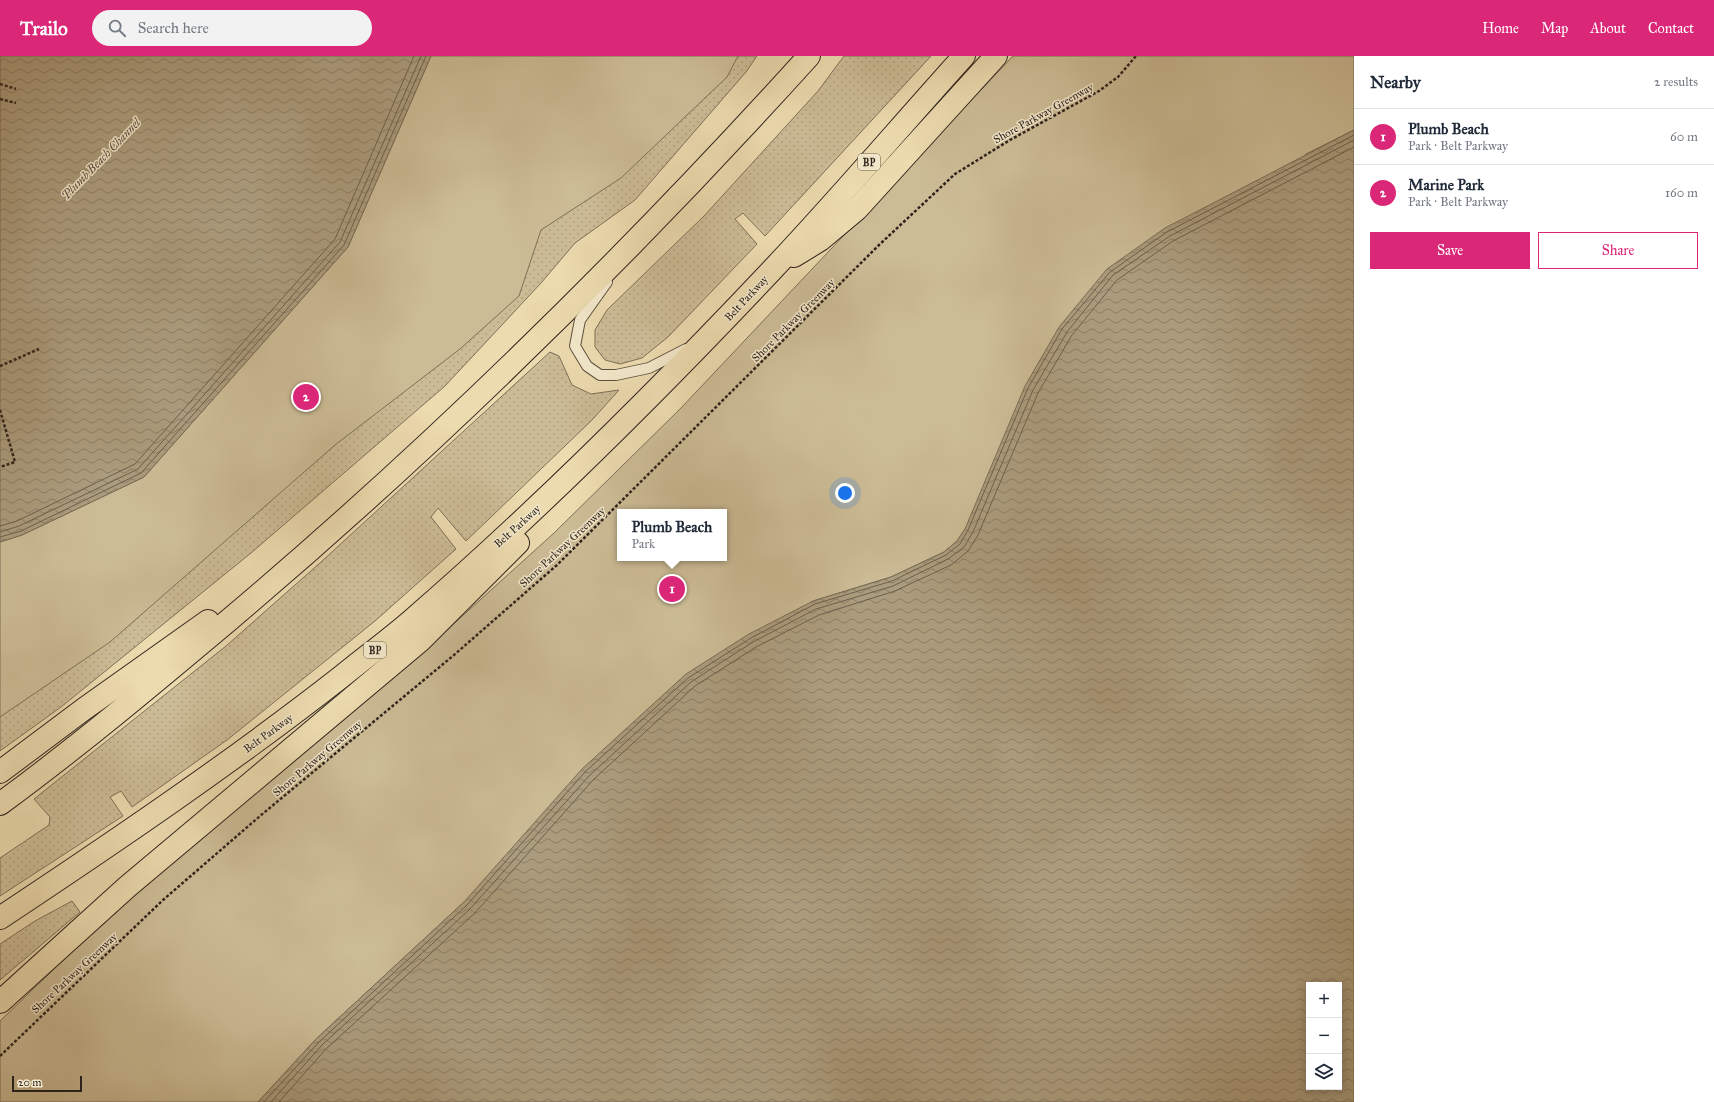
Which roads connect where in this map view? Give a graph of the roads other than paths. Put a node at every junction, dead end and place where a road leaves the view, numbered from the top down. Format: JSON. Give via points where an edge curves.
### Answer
{"nodes":[{"id":1,"x":809,"y":56,"type":"edge"},
{"id":2,"x":964,"y":56,"type":"edge"},
{"id":3,"x":996,"y":56,"type":"edge"},
{"id":4,"x":647,"y":229,"type":"junction"},
{"id":5,"x":774,"y":268,"type":"junction"},
{"id":6,"x":711,"y":335,"type":"junction"},
{"id":7,"x":659,"y":388,"type":"junction"},
{"id":8,"x":310,"y":552,"type":"junction"},
{"id":9,"x":0,"y":772,"type":"edge"},
{"id":10,"x":0,"y":804,"type":"edge"},
{"id":11,"x":0,"y":918,"type":"edge"},
{"id":12,"x":0,"y":1002,"type":"edge"}],
"edges":[{"from":1,"to":4,"type":"highway"},
{"from":2,"to":5,"type":"highway","name":"Belt Parkway","number":"BP"},
{"from":3,"to":5,"type":"highway","via":[[857,209],[820,240]]},
{"from":4,"to":6,"type":"lane","via":[[580,320],[576,346],[587,366],[600,375],[616,375],[649,368]]},
{"from":4,"to":8,"type":"highway","via":[[524,352]]},
{"from":5,"to":6,"type":"highway","name":"Belt Parkway","number":"BP"},
{"from":6,"to":7,"type":"highway","name":"Belt Parkway","number":"BP"},
{"from":7,"to":11,"type":"highway","name":"Belt Parkway","number":"BP","via":[[536,510],[410,622],[273,730],[133,830]]},
{"from":7,"to":12,"type":"highway","via":[[544,518],[421,640],[126,887]]},
{"from":8,"to":9,"type":"highway","via":[[84,709]]},
{"from":8,"to":10,"type":"highway","via":[[147,690]]}]}
